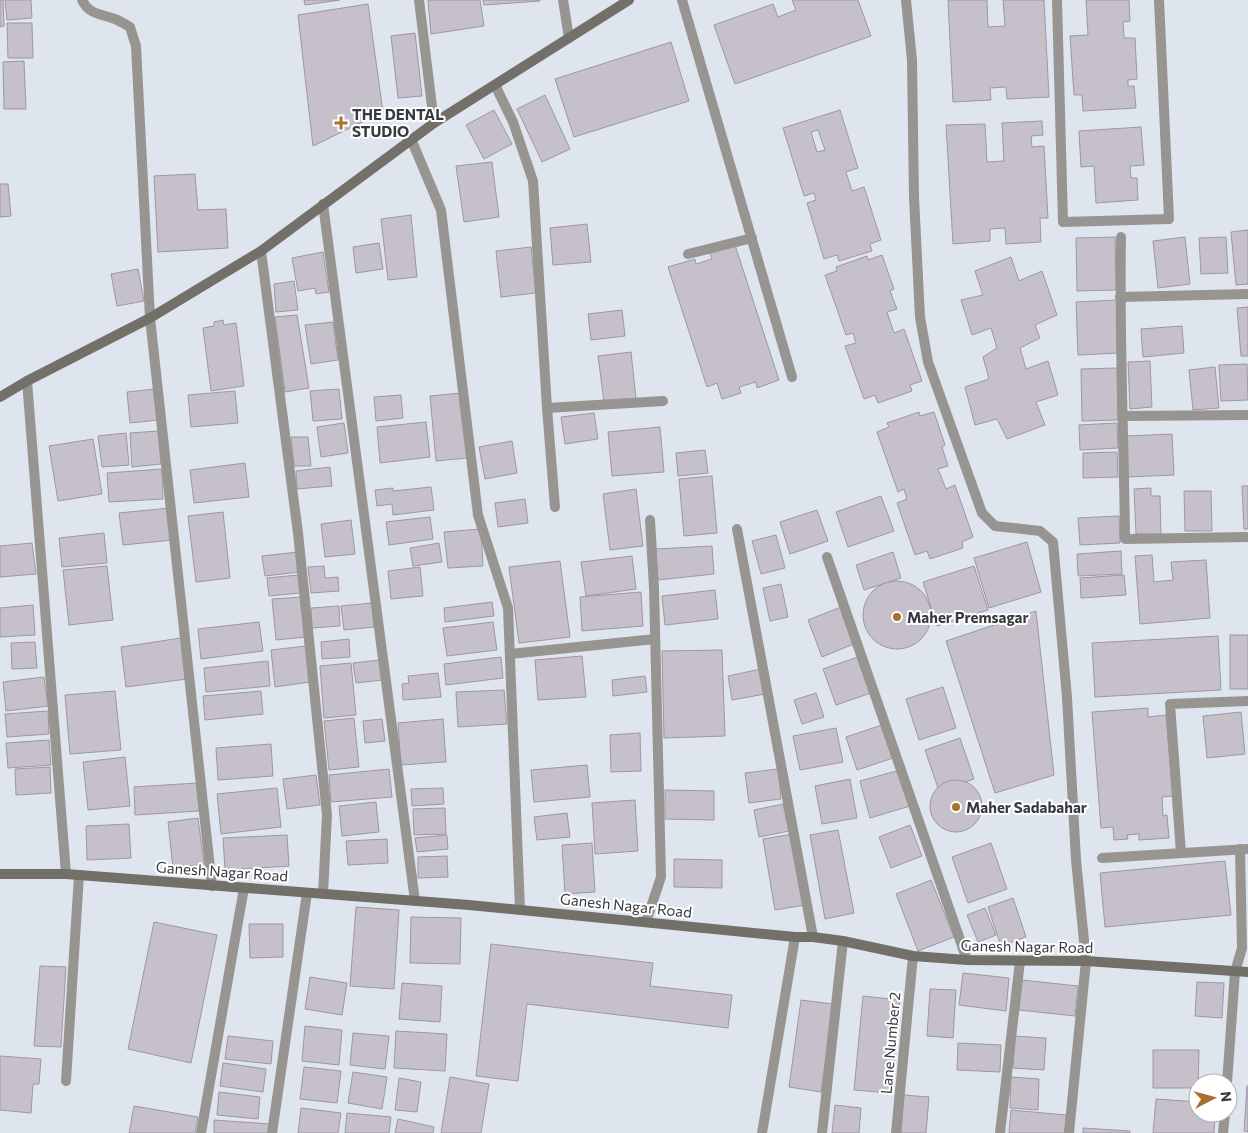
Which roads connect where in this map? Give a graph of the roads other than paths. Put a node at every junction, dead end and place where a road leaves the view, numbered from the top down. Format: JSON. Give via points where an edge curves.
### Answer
{"nodes":[{"id":1,"x":82,"y":0,"type":"edge"},
{"id":2,"x":419,"y":0,"type":"edge"},
{"id":3,"x":563,"y":0,"type":"edge"},
{"id":4,"x":629,"y":0,"type":"edge"},
{"id":5,"x":682,"y":0,"type":"edge"},
{"id":6,"x":906,"y":0,"type":"edge"},
{"id":7,"x":1057,"y":0,"type":"edge"},
{"id":8,"x":1159,"y":0,"type":"edge"},
{"id":9,"x":569,"y":38,"type":"junction"},
{"id":10,"x":495,"y":85,"type":"junction"},
{"id":11,"x":434,"y":123,"type":"junction"},
{"id":12,"x":411,"y":139,"type":"junction"},
{"id":13,"x":323,"y":204,"type":"junction"},
{"id":14,"x":1121,"y":237,"type":"dead end"},
{"id":15,"x":752,"y":238,"type":"junction"},
{"id":16,"x":261,"y":251,"type":"junction"},
{"id":17,"x":688,"y":254,"type":"dead end"},
{"id":18,"x":1248,"y":294,"type":"edge"},
{"id":19,"x":1120,"y":297,"type":"junction"},
{"id":20,"x":150,"y":318,"type":"junction"},
{"id":21,"x":792,"y":377,"type":"dead end"},
{"id":22,"x":27,"y":380,"type":"junction"},
{"id":23,"x":0,"y":396,"type":"edge"},
{"id":24,"x":663,"y":401,"type":"dead end"},
{"id":25,"x":547,"y":408,"type":"junction"},
{"id":26,"x":1124,"y":416,"type":"junction"},
{"id":27,"x":1248,"y":416,"type":"edge"},
{"id":28,"x":556,"y":507,"type":"dead end"},
{"id":29,"x":650,"y":520,"type":"dead end"},
{"id":30,"x":737,"y":529,"type":"dead end"},
{"id":31,"x":1248,"y":537,"type":"edge"},
{"id":32,"x":827,"y":557,"type":"dead end"},
{"id":33,"x":655,"y":639,"type":"junction"},
{"id":34,"x":510,"y":654,"type":"junction"},
{"id":35,"x":1248,"y":701,"type":"edge"},
{"id":36,"x":1244,"y":849,"type":"edge"},
{"id":37,"x":1181,"y":853,"type":"junction"},
{"id":38,"x":1102,"y":858,"type":"dead end"},
{"id":39,"x":0,"y":874,"type":"edge"},
{"id":40,"x":66,"y":874,"type":"junction"},
{"id":41,"x":79,"y":875,"type":"junction"},
{"id":42,"x":212,"y":886,"type":"junction"},
{"id":43,"x":244,"y":888,"type":"junction"},
{"id":44,"x":307,"y":893,"type":"junction"},
{"id":45,"x":323,"y":894,"type":"junction"},
{"id":46,"x":415,"y":901,"type":"junction"},
{"id":47,"x":520,"y":910,"type":"junction"},
{"id":48,"x":646,"y":922,"type":"junction"},
{"id":49,"x":795,"y":937,"type":"junction"},
{"id":50,"x":813,"y":937,"type":"junction"},
{"id":51,"x":843,"y":941,"type":"junction"},
{"id":52,"x":913,"y":956,"type":"junction"},
{"id":53,"x":967,"y":960,"type":"junction"},
{"id":54,"x":1020,"y":961,"type":"junction"},
{"id":55,"x":1086,"y":961,"type":"junction"},
{"id":56,"x":1235,"y":972,"type":"junction"},
{"id":57,"x":1248,"y":972,"type":"edge"},
{"id":58,"x":1228,"y":1073,"type":"edge"},
{"id":59,"x":66,"y":1081,"type":"dead end"},
{"id":60,"x":200,"y":1133,"type":"edge"},
{"id":61,"x":272,"y":1133,"type":"edge"},
{"id":62,"x":762,"y":1133,"type":"edge"},
{"id":63,"x":822,"y":1133,"type":"edge"},
{"id":64,"x":896,"y":1133,"type":"edge"},
{"id":65,"x":1000,"y":1133,"type":"edge"},
{"id":66,"x":1069,"y":1133,"type":"edge"}],
"edges":[{"from":1,"to":20,"type":"street","via":[[96,14],[130,27],[136,46]]},
{"from":2,"to":11,"type":"street"},
{"from":3,"to":9,"type":"street"},
{"from":4,"to":9,"type":"street"},
{"from":5,"to":15,"type":"street"},
{"from":6,"to":55,"type":"street","via":[[912,60],[920,316],[928,362],[982,513],[995,526],[1040,531],[1053,542]]},
{"from":7,"to":8,"type":"street","via":[[1063,222],[1169,219]]},
{"from":9,"to":10,"type":"street"},
{"from":10,"to":11,"type":"street"},
{"from":10,"to":25,"type":"street","via":[[513,122],[533,181]]},
{"from":11,"to":12,"type":"street"},
{"from":12,"to":13,"type":"street"},
{"from":12,"to":34,"type":"street","via":[[441,210],[478,515],[508,608]]},
{"from":13,"to":16,"type":"street"},
{"from":13,"to":46,"type":"street"},
{"from":14,"to":19,"type":"street"},
{"from":15,"to":17,"type":"street"},
{"from":15,"to":21,"type":"street"},
{"from":16,"to":20,"type":"street"},
{"from":16,"to":45,"type":"street","via":[[298,533],[327,815]]},
{"from":18,"to":19,"type":"street"},
{"from":19,"to":26,"type":"street"},
{"from":20,"to":22,"type":"street"},
{"from":20,"to":42,"type":"street"},
{"from":22,"to":23,"type":"street"},
{"from":22,"to":40,"type":"street"},
{"from":24,"to":25,"type":"street"},
{"from":25,"to":28,"type":"street"},
{"from":26,"to":27,"type":"street"},
{"from":26,"to":31,"type":"street","via":[[1125,539]]},
{"from":29,"to":33,"type":"street"},
{"from":30,"to":50,"type":"street"},
{"from":32,"to":53,"type":"street"},
{"from":33,"to":34,"type":"street"},
{"from":33,"to":48,"type":"street","via":[[661,877]]},
{"from":34,"to":47,"type":"street"},
{"from":35,"to":37,"type":"street","via":[[1170,704]]},
{"from":36,"to":37,"type":"street"},
{"from":36,"to":56,"type":"street","via":[[1242,948]]},
{"from":37,"to":38,"type":"street"},
{"from":39,"to":40,"type":"street","name":"Ganesh Nagar Road"},
{"from":40,"to":41,"type":"street","name":"Ganesh Nagar Road"},
{"from":41,"to":42,"type":"street","name":"Ganesh Nagar Road"},
{"from":41,"to":59,"type":"street"},
{"from":42,"to":43,"type":"street","name":"Ganesh Nagar Road"},
{"from":43,"to":44,"type":"street","name":"Ganesh Nagar Road"},
{"from":43,"to":60,"type":"street"},
{"from":44,"to":45,"type":"street","name":"Ganesh Nagar Road"},
{"from":44,"to":61,"type":"street"},
{"from":45,"to":46,"type":"street","name":"Ganesh Nagar Road"},
{"from":46,"to":47,"type":"street","name":"Ganesh Nagar Road"},
{"from":47,"to":48,"type":"street","name":"Ganesh Nagar Road"},
{"from":48,"to":49,"type":"street","name":"Ganesh Nagar Road"},
{"from":49,"to":50,"type":"street","name":"Ganesh Nagar Road"},
{"from":49,"to":62,"type":"street"},
{"from":50,"to":51,"type":"street","name":"Ganesh Nagar Road"},
{"from":51,"to":52,"type":"street","name":"Ganesh Nagar Road"},
{"from":51,"to":63,"type":"street"},
{"from":52,"to":53,"type":"street","name":"Ganesh Nagar Road"},
{"from":52,"to":64,"type":"street","name":"Lane Number 2"},
{"from":53,"to":54,"type":"street","name":"Ganesh Nagar Road"},
{"from":54,"to":55,"type":"street","name":"Ganesh Nagar Road"},
{"from":54,"to":65,"type":"street"},
{"from":55,"to":56,"type":"street","name":"Ganesh Nagar Road"},
{"from":55,"to":66,"type":"street"},
{"from":56,"to":57,"type":"street","name":"Ganesh Nagar Road"},
{"from":56,"to":58,"type":"street"}]}
